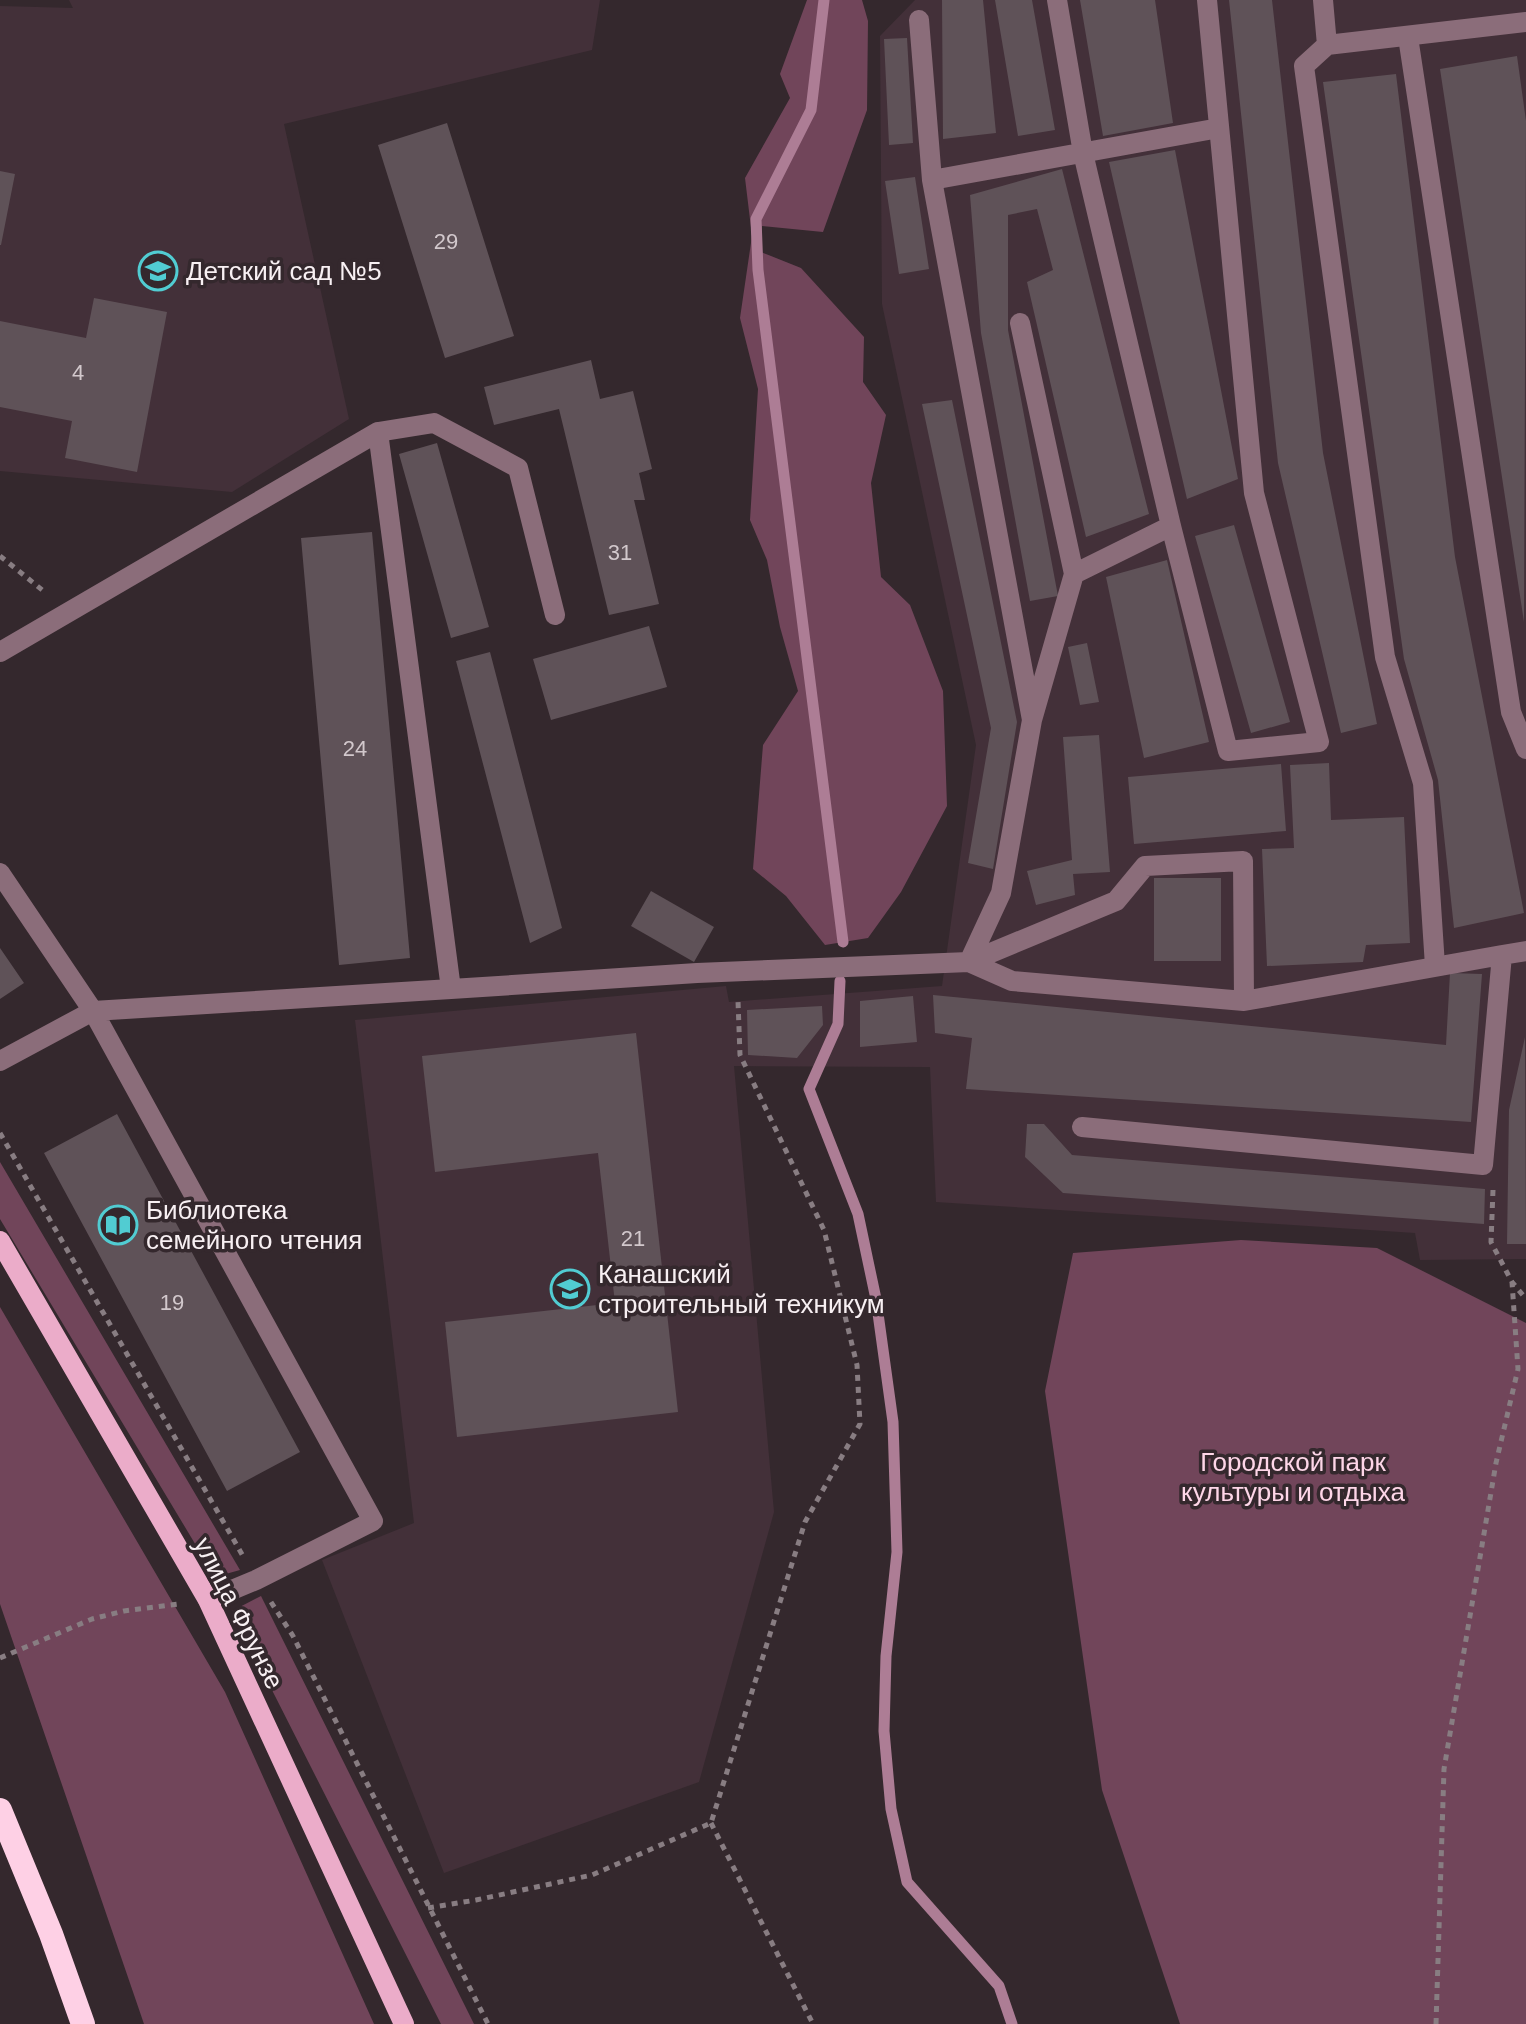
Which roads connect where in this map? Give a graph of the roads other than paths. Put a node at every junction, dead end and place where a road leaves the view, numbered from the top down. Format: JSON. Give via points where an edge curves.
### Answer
{"nodes":[{"id":1,"x":1057,"y":0,"type":"edge"},
{"id":2,"x":1207,"y":0,"type":"edge"},
{"id":3,"x":1323,"y":0,"type":"edge"},
{"id":4,"x":919,"y":20,"type":"dead end"},
{"id":5,"x":1526,"y":22,"type":"edge"},
{"id":6,"x":1408,"y":37,"type":"junction"},
{"id":7,"x":1327,"y":45,"type":"junction"},
{"id":8,"x":1219,"y":128,"type":"junction"},
{"id":9,"x":1083,"y":153,"type":"junction"},
{"id":10,"x":932,"y":180,"type":"junction"},
{"id":11,"x":1020,"y":323,"type":"dead end"},
{"id":12,"x":378,"y":432,"type":"junction"},
{"id":13,"x":1171,"y":526,"type":"junction"},
{"id":14,"x":1074,"y":574,"type":"junction"},
{"id":15,"x":555,"y":615,"type":"dead end"},
{"id":16,"x":0,"y":652,"type":"edge"},
{"id":17,"x":1032,"y":720,"type":"junction"},
{"id":18,"x":1526,"y":749,"type":"edge"},
{"id":19,"x":0,"y":873,"type":"edge"},
{"id":20,"x":1526,"y":951,"type":"edge"},
{"id":21,"x":1502,"y":955,"type":"junction"},
{"id":22,"x":969,"y":962,"type":"junction"},
{"id":23,"x":1435,"y":966,"type":"junction"},
{"id":24,"x":451,"y":989,"type":"junction"},
{"id":25,"x":1244,"y":1001,"type":"junction"},
{"id":26,"x":93,"y":1011,"type":"junction"},
{"id":27,"x":0,"y":1061,"type":"edge"},
{"id":28,"x":1082,"y":1127,"type":"dead end"},
{"id":29,"x":0,"y":1241,"type":"edge"},
{"id":30,"x":208,"y":1600,"type":"junction"},
{"id":31,"x":0,"y":1810,"type":"edge"},
{"id":32,"x":83,"y":2024,"type":"edge"},
{"id":33,"x":404,"y":2024,"type":"edge"}],
"edges":[{"from":1,"to":9,"type":"lane"},
{"from":2,"to":8,"type":"lane"},
{"from":3,"to":7,"type":"lane"},
{"from":4,"to":10,"type":"lane"},
{"from":5,"to":6,"type":"lane"},
{"from":6,"to":7,"type":"lane"},
{"from":6,"to":18,"type":"lane","via":[[1511,712]]},
{"from":7,"to":23,"type":"lane","via":[[1304,66],[1385,657],[1423,783]]},
{"from":8,"to":9,"type":"lane"},
{"from":8,"to":13,"type":"lane","via":[[1254,493],[1319,742],[1228,751]]},
{"from":9,"to":10,"type":"lane"},
{"from":9,"to":13,"type":"lane"},
{"from":10,"to":17,"type":"lane"},
{"from":11,"to":14,"type":"lane"},
{"from":12,"to":15,"type":"lane","via":[[434,423],[518,468]]},
{"from":12,"to":16,"type":"lane"},
{"from":12,"to":24,"type":"lane"},
{"from":13,"to":14,"type":"lane"},
{"from":14,"to":17,"type":"lane"},
{"from":17,"to":22,"type":"lane","via":[[1001,893]]},
{"from":19,"to":26,"type":"lane"},
{"from":20,"to":21,"type":"lane"},
{"from":21,"to":23,"type":"lane"},
{"from":21,"to":28,"type":"lane","via":[[1483,1165]]},
{"from":22,"to":24,"type":"lane"},
{"from":22,"to":25,"type":"lane","via":[[1012,981]]},
{"from":22,"to":25,"type":"lane","via":[[1116,901],[1145,866],[1243,861]]},
{"from":23,"to":25,"type":"lane"},
{"from":24,"to":26,"type":"lane"},
{"from":26,"to":27,"type":"lane"},
{"from":26,"to":30,"type":"lane","via":[[373,1521]]},
{"from":29,"to":30,"type":"main road","name":"улица Фрунзе"},
{"from":30,"to":33,"type":"main road","name":"улица Фрунзе"},
{"from":31,"to":32,"type":"highway"}]}
